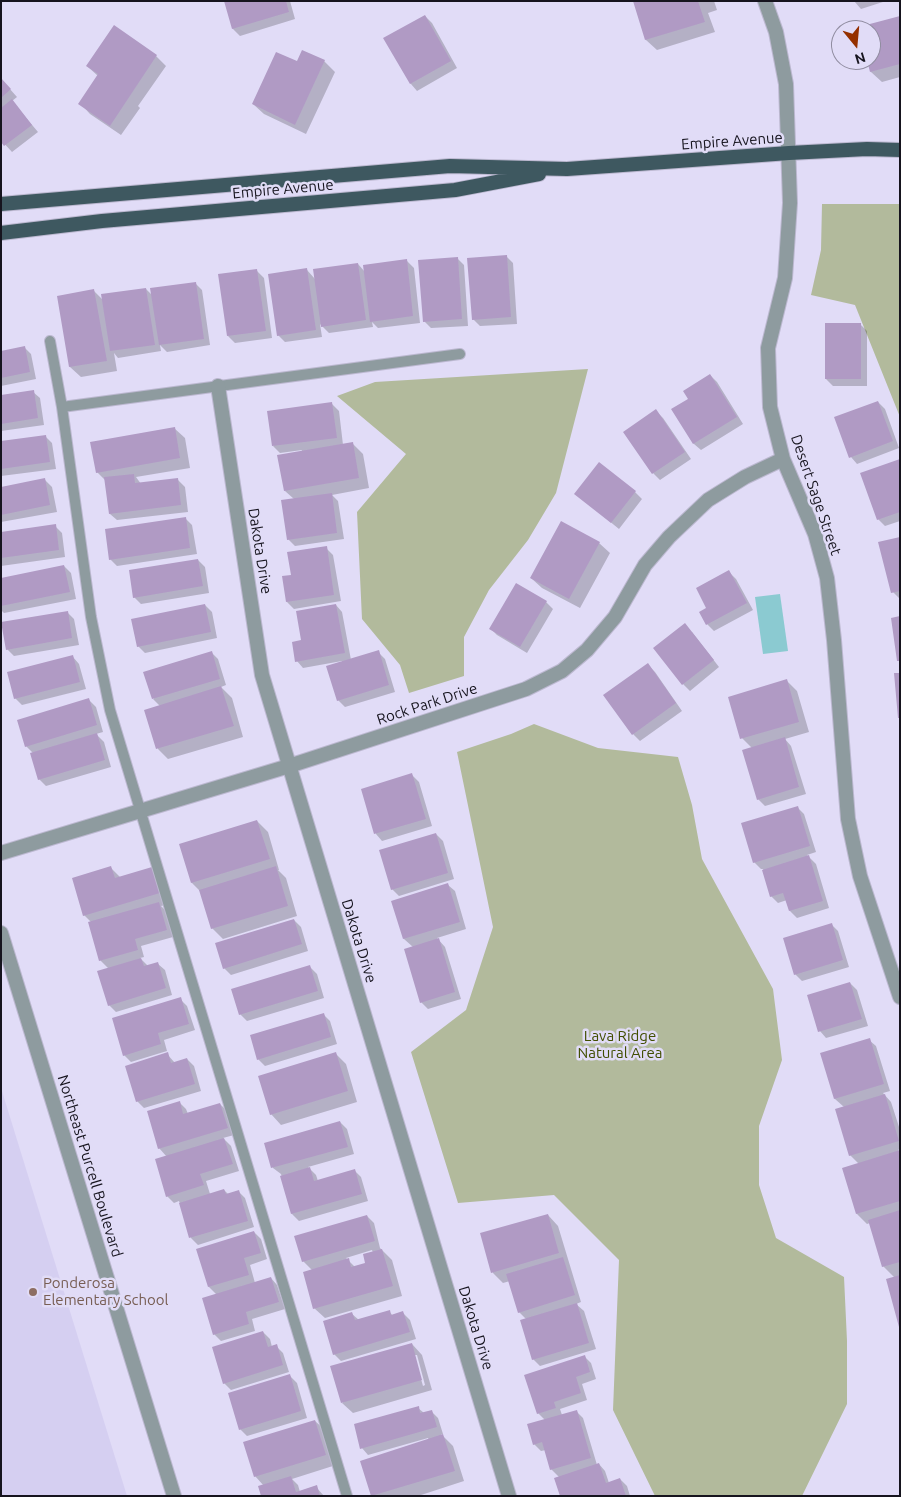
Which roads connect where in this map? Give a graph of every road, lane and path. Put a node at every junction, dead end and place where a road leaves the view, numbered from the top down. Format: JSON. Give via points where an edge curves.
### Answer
{"nodes":[{"id":1,"x":764,"y":1,"type":"edge"},
{"id":2,"x":900,"y":150,"type":"edge"},
{"id":3,"x":789,"y":153,"type":"junction"},
{"id":4,"x":567,"y":169,"type":"junction"},
{"id":5,"x":1,"y":204,"type":"edge"},
{"id":6,"x":1,"y":233,"type":"edge"},
{"id":7,"x":50,"y":341,"type":"dead end"},
{"id":8,"x":460,"y":354,"type":"dead end"},
{"id":9,"x":218,"y":386,"type":"junction"},
{"id":10,"x":62,"y":407,"type":"junction"},
{"id":11,"x":783,"y":459,"type":"junction"},
{"id":12,"x":289,"y":766,"type":"junction"},
{"id":13,"x":140,"y":812,"type":"junction"},
{"id":14,"x":1,"y":853,"type":"edge"},
{"id":15,"x":1,"y":932,"type":"edge"},
{"id":16,"x":900,"y":997,"type":"edge"},
{"id":17,"x":174,"y":1496,"type":"edge"},
{"id":18,"x":347,"y":1496,"type":"edge"},
{"id":19,"x":509,"y":1496,"type":"edge"}],
"edges":[{"from":1,"to":3,"type":"street","name":"Desert Sage Street","via":[[776,32],[786,84]]},
{"from":2,"to":3,"type":"highway","name":"Empire Avenue"},
{"from":3,"to":4,"type":"highway","name":"Empire Avenue"},
{"from":3,"to":11,"type":"street","name":"Desert Sage Street","via":[[790,211],[785,278],[768,348],[770,407]]},
{"from":4,"to":5,"type":"highway","name":"Empire Avenue","via":[[450,166]]},
{"from":4,"to":6,"type":"highway","name":"Empire Avenue","via":[[455,190]]},
{"from":7,"to":10,"type":"lane"},
{"from":8,"to":9,"type":"lane"},
{"from":9,"to":10,"type":"lane"},
{"from":9,"to":12,"type":"street","name":"Dakota Drive","via":[[262,674]]},
{"from":10,"to":13,"type":"lane","via":[[92,617],[110,710]]},
{"from":11,"to":12,"type":"street","name":"Rock Park Drive","via":[[708,500],[669,537],[645,565],[615,617],[587,650],[562,672],[526,689]]},
{"from":11,"to":16,"type":"street","name":"Desert Sage Street","via":[[815,534],[827,578],[848,819],[860,876]]},
{"from":12,"to":13,"type":"street","name":"Rock Park Drive"},
{"from":12,"to":19,"type":"street","name":"Dakota Drive"},
{"from":13,"to":14,"type":"street","name":"Rock Park Drive"},
{"from":13,"to":18,"type":"lane"},
{"from":15,"to":17,"type":"street","name":"Northeast Purcell Boulevard"}]}
